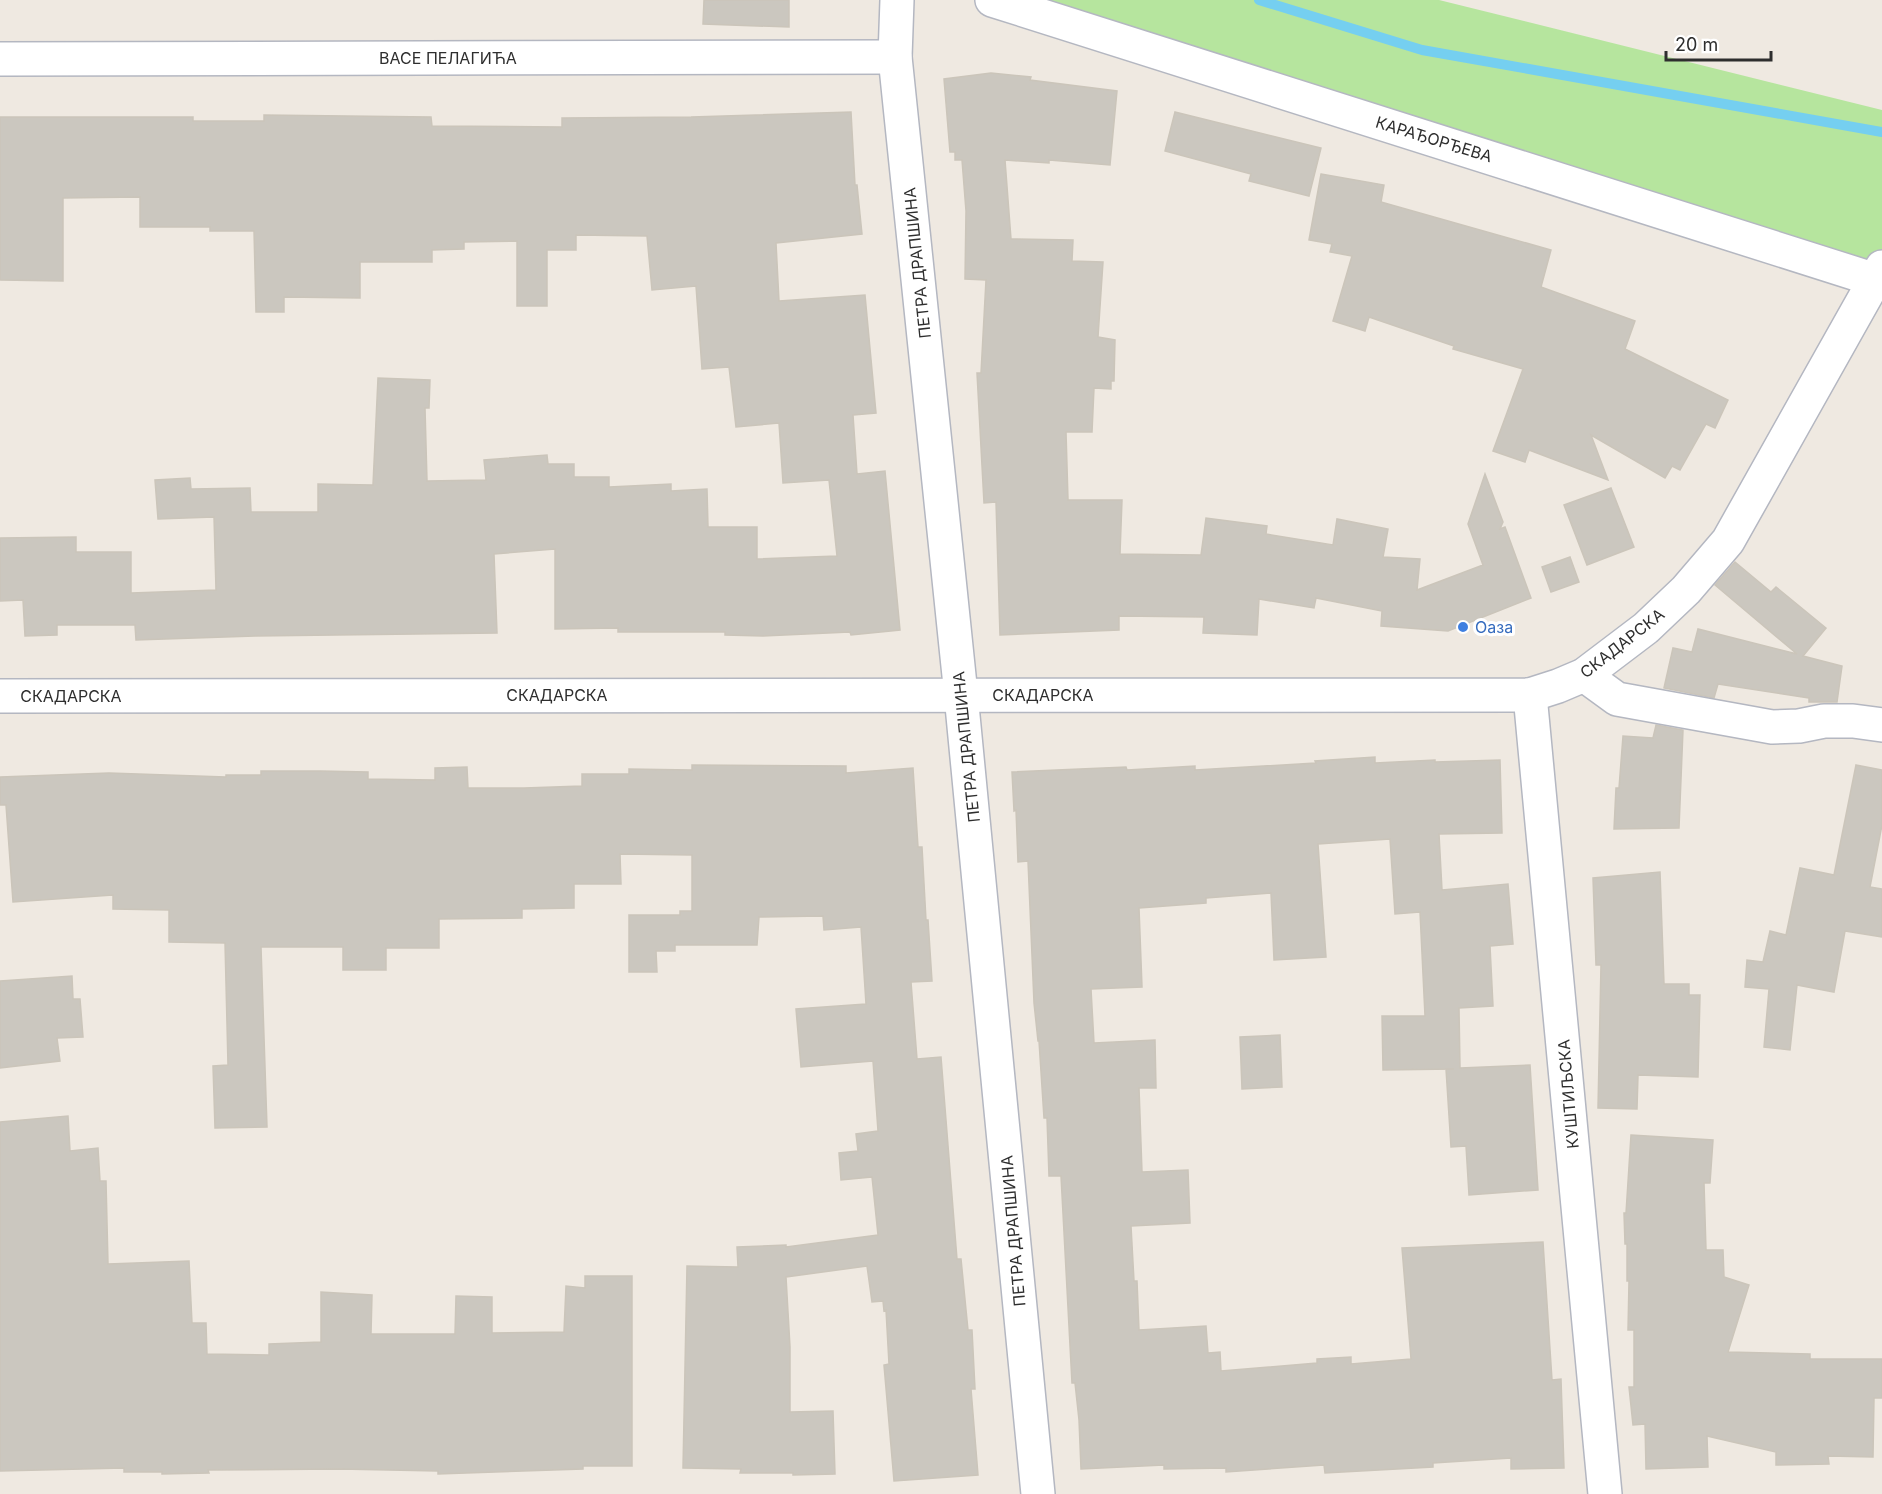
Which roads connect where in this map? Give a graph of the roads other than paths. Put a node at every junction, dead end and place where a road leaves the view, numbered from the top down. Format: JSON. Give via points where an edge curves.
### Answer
{"nodes":[{"id":1,"x":897,"y":0,"type":"edge"},
{"id":2,"x":992,"y":0,"type":"edge"},
{"id":3,"x":895,"y":57,"type":"junction"},
{"id":4,"x":0,"y":59,"type":"edge"},
{"id":5,"x":1880,"y":276,"type":"edge"},
{"id":6,"x":1584,"y":675,"type":"junction"},
{"id":7,"x":1530,"y":694,"type":"junction"},
{"id":8,"x":961,"y":695,"type":"junction"},
{"id":9,"x":0,"y":696,"type":"edge"},
{"id":10,"x":1882,"y":725,"type":"edge"},
{"id":11,"x":1038,"y":1494,"type":"edge"},
{"id":12,"x":1605,"y":1494,"type":"edge"}],
"edges":[{"from":1,"to":3,"type":"street","name":"ПЕТРА ДРАПШИНА"},
{"from":2,"to":5,"type":"street","name":"КАРАЂОРЂЕВА"},
{"from":3,"to":4,"type":"street","name":"ВАСЕ ПЕЛАГИЋА"},
{"from":3,"to":8,"type":"street","name":"ПЕТРА ДРАПШИНА"},
{"from":5,"to":6,"type":"street","name":"СКАДАРСКА","via":[[1728,541],[1686,590],[1646,628]]},
{"from":6,"to":7,"type":"street","name":"СКАДАРСКА"},
{"from":6,"to":10,"type":"street","via":[[1617,699],[1772,727],[1853,721]]},
{"from":7,"to":8,"type":"street","name":"СКАДАРСКА"},
{"from":7,"to":12,"type":"street","name":"КУШТИЉСКА"},
{"from":8,"to":9,"type":"street","name":"СКАДАРСКА"},
{"from":8,"to":11,"type":"street","name":"ПЕТРА ДРАПШИНА"}]}
